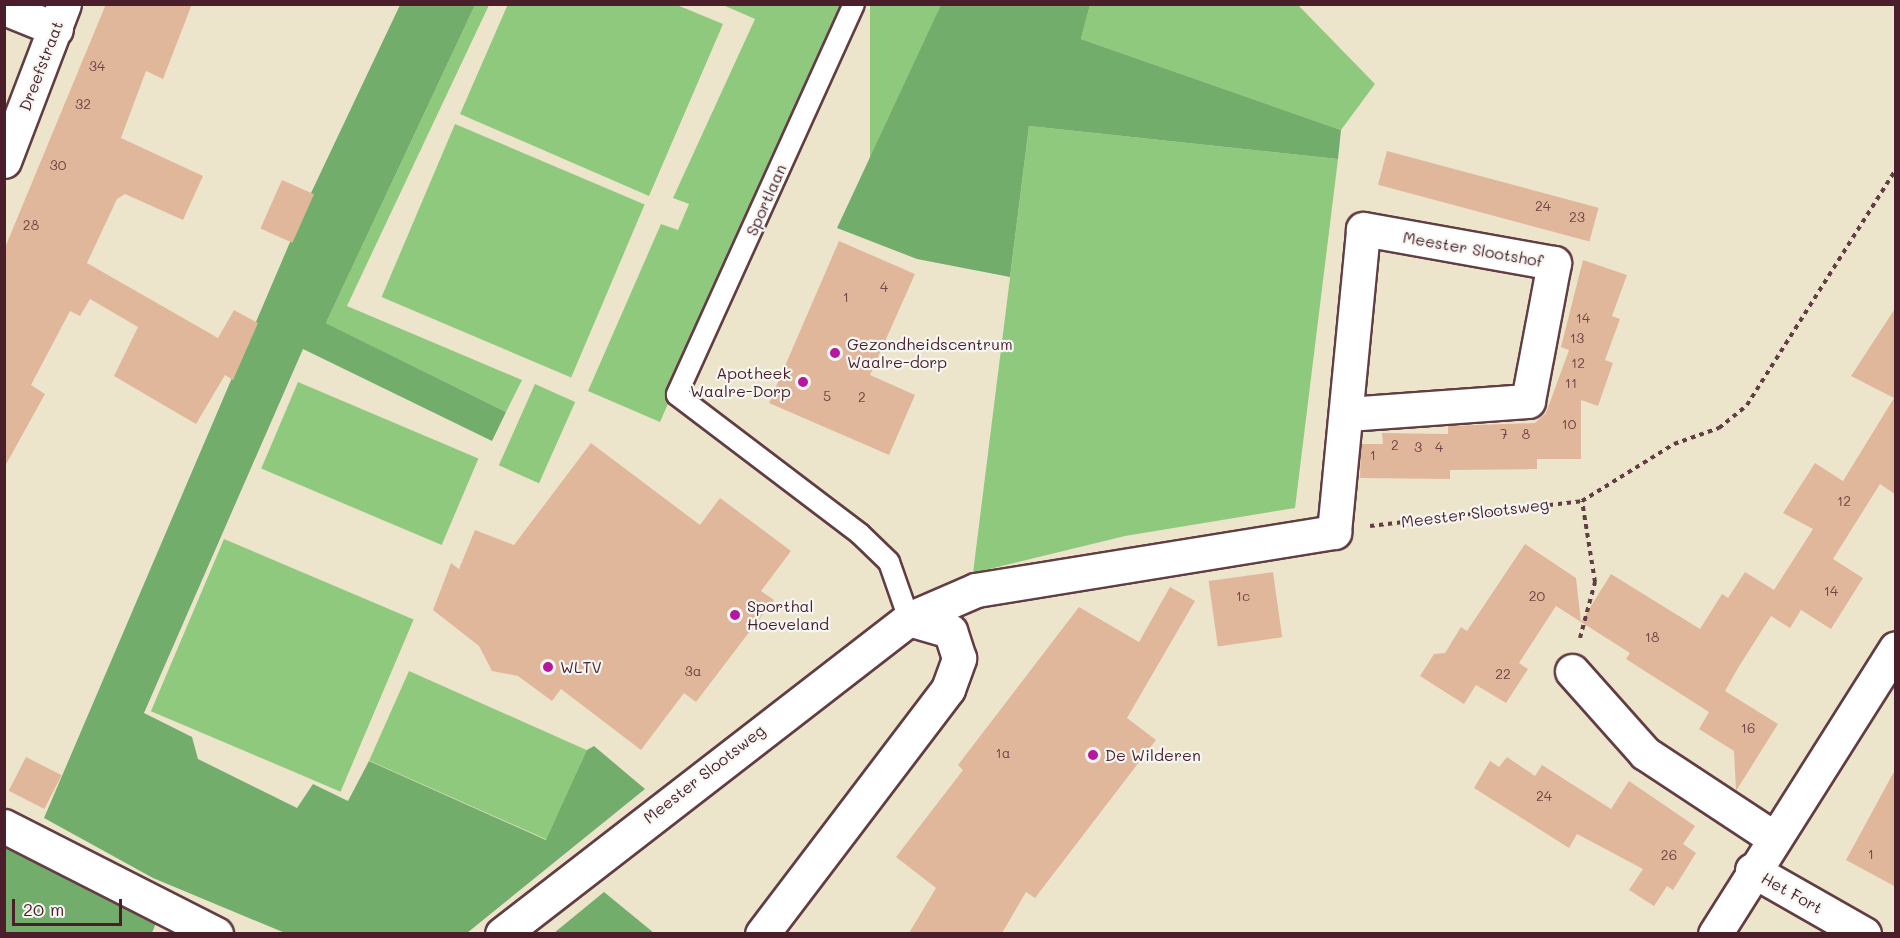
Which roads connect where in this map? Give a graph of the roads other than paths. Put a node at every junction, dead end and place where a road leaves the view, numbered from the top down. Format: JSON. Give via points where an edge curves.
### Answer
{"nodes":[{"id":1,"x":854,"y":4,"type":"edge"},
{"id":2,"x":4,"y":8,"type":"edge"},
{"id":3,"x":60,"y":17,"type":"edge"},
{"id":4,"x":4,"y":161,"type":"edge"},
{"id":5,"x":1346,"y":414,"type":"junction"},
{"id":6,"x":1334,"y":532,"type":"joint"},
{"id":7,"x":909,"y":619,"type":"junction"},
{"id":8,"x":1896,"y":648,"type":"edge"},
{"id":9,"x":1572,"y":671,"type":"road end"},
{"id":10,"x":4,"y":826,"type":"edge"},
{"id":11,"x":1774,"y":838,"type":"junction"},
{"id":12,"x":1752,"y":870,"type":"junction"},
{"id":13,"x":216,"y":933,"type":"edge"},
{"id":14,"x":502,"y":933,"type":"edge"},
{"id":15,"x":762,"y":933,"type":"edge"},
{"id":16,"x":1715,"y":933,"type":"edge"},
{"id":17,"x":1864,"y":933,"type":"edge"}],
"edges":[{"from":1,"to":7,"type":"lane","name":"Sportlaan","via":[[677,395],[860,534],[889,562]]},
{"from":2,"to":3,"type":"street"},
{"from":3,"to":4,"type":"street","name":"Dreefstraat"},
{"from":5,"to":5,"type":"street","name":"Meester Slootshof","via":[[1528,401],[1554,264],[1364,229]]},
{"from":5,"to":6,"type":"street","name":"Meester Slootshof"},
{"from":6,"to":7,"type":"street","name":"Meester Slootsweg","via":[[976,590]]},
{"from":7,"to":14,"type":"street","name":"Meester Slootsweg"},
{"from":7,"to":15,"type":"street","via":[[950,631],[959,658],[948,690]]},
{"from":8,"to":11,"type":"street"},
{"from":9,"to":11,"type":"street","via":[[1645,753]]},
{"from":10,"to":13,"type":"street"},
{"from":11,"to":12,"type":"street"},
{"from":12,"to":16,"type":"street"},
{"from":12,"to":17,"type":"street","name":"Het Fort"}]}
